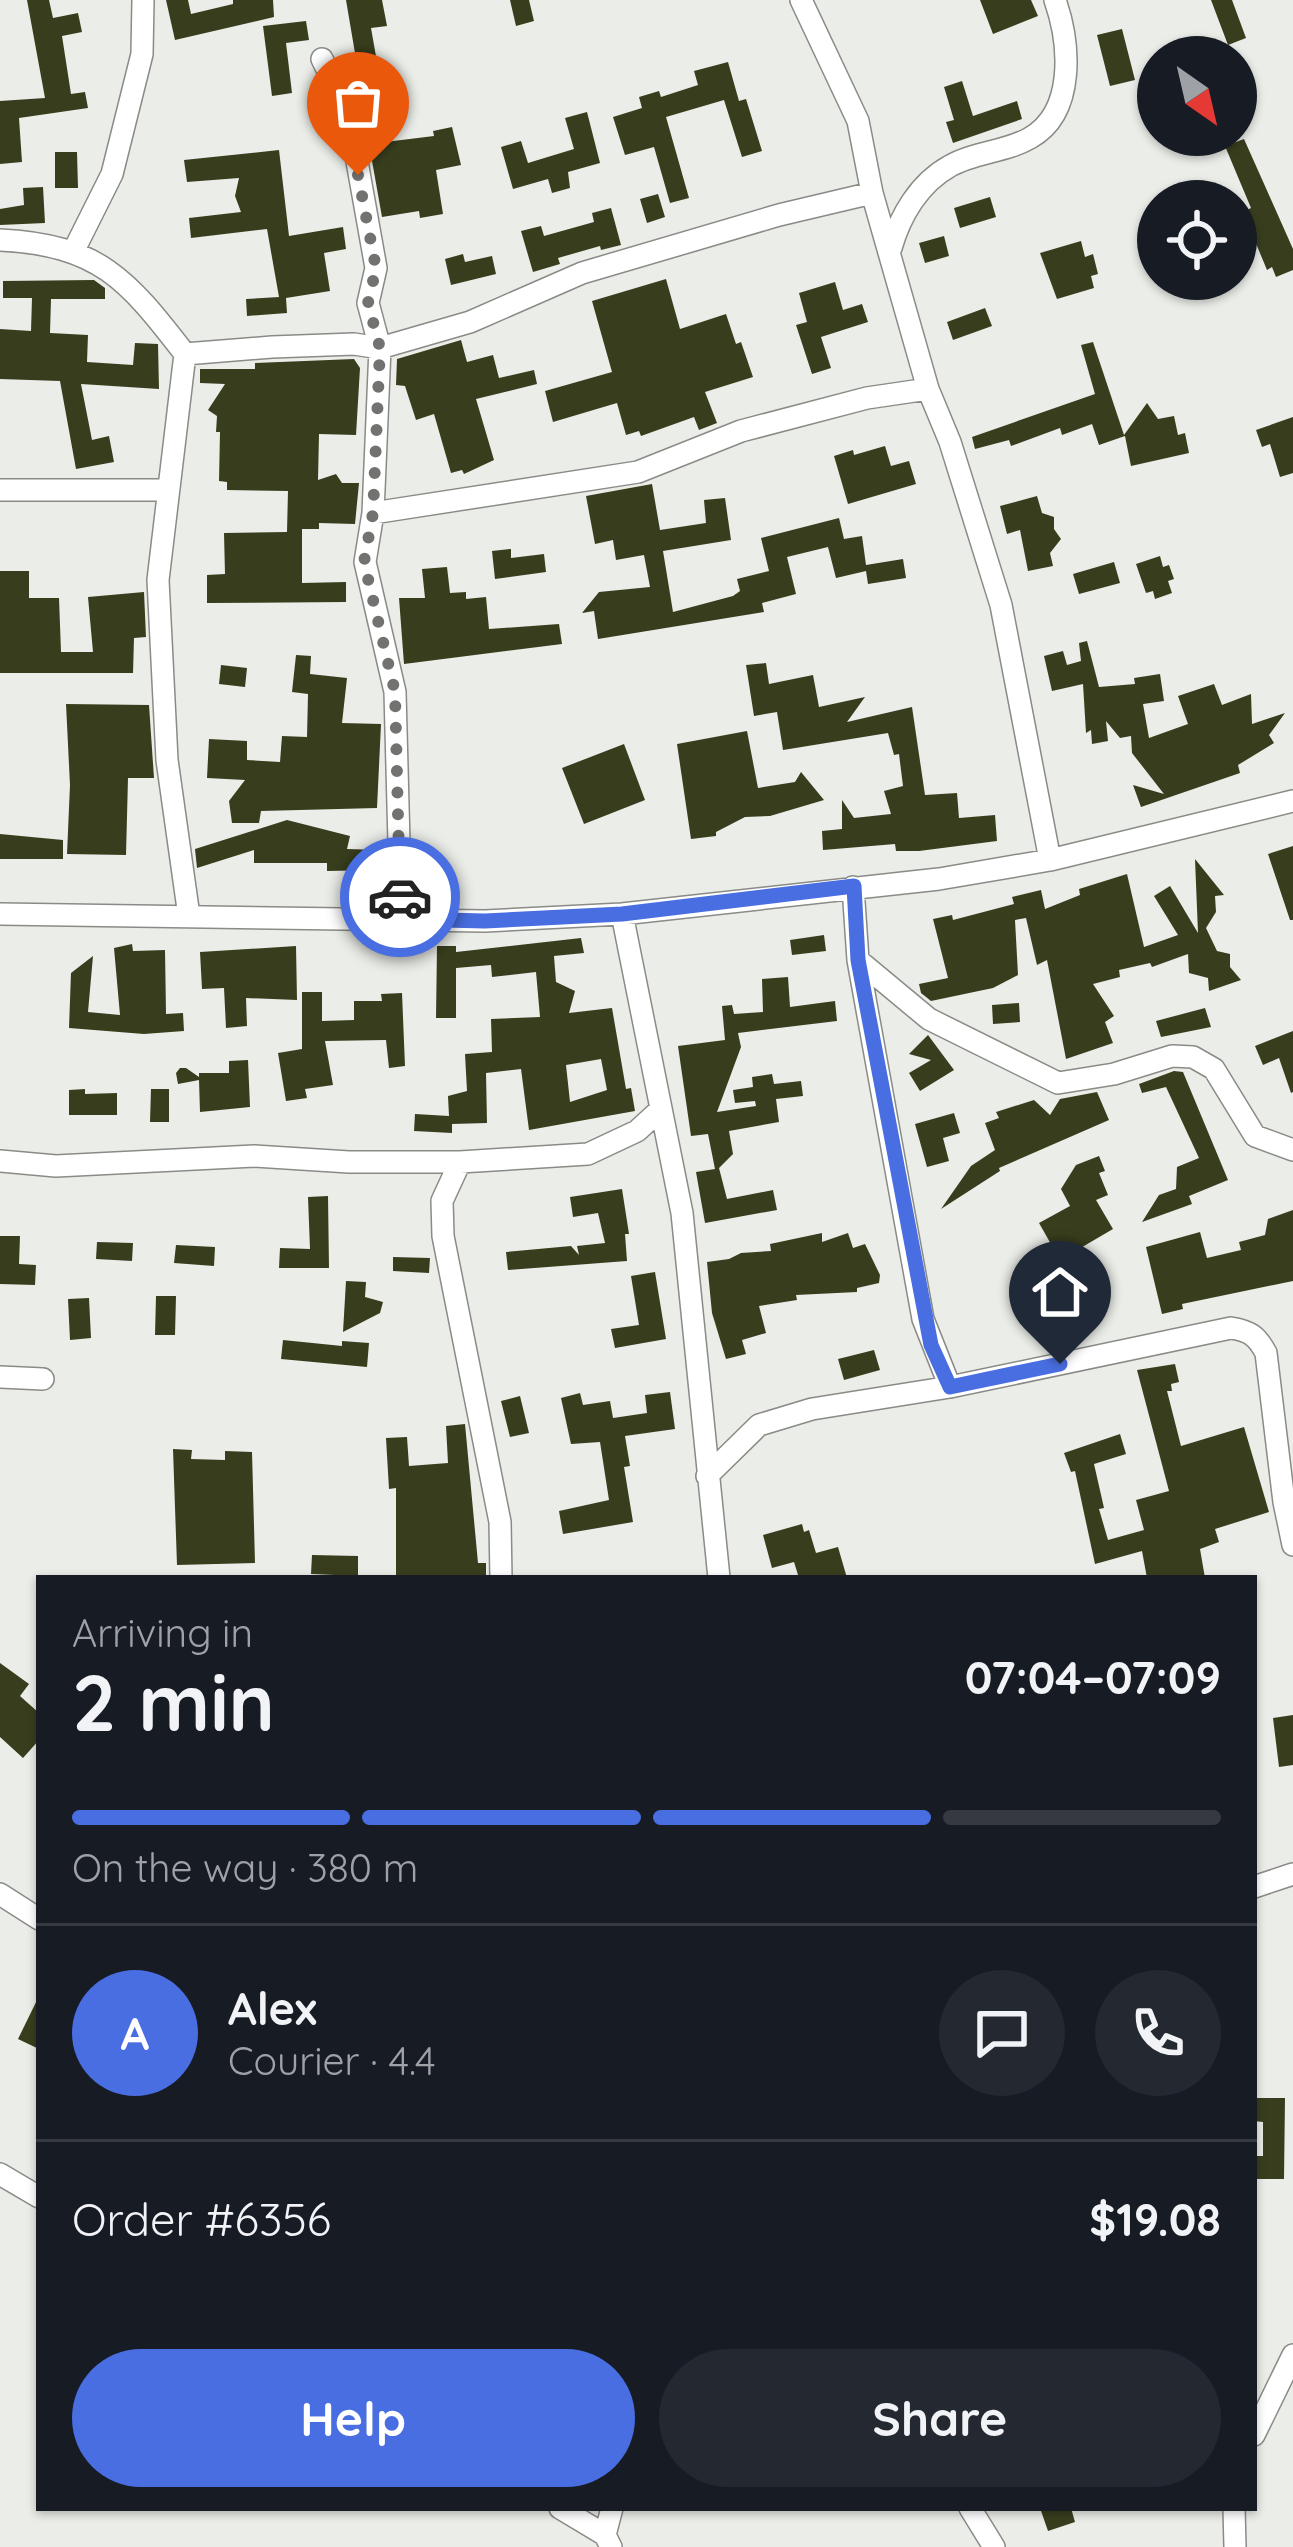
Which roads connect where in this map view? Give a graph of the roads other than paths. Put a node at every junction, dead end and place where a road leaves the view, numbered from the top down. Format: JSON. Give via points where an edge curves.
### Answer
{"nodes":[{"id":1,"x":143,"y":0,"type":"edge"},
{"id":2,"x":800,"y":0,"type":"edge"},
{"id":3,"x":1055,"y":0,"type":"edge"},
{"id":4,"x":322,"y":59,"type":"dead end"},
{"id":5,"x":872,"y":193,"type":"junction"},
{"id":6,"x":0,"y":240,"type":"edge"},
{"id":7,"x":74,"y":250,"type":"junction"},
{"id":8,"x":890,"y":252,"type":"junction"},
{"id":9,"x":380,"y":348,"type":"junction"},
{"id":10,"x":185,"y":354,"type":"junction"},
{"id":11,"x":928,"y":388,"type":"junction"},
{"id":12,"x":0,"y":490,"type":"edge"},
{"id":13,"x":168,"y":490,"type":"junction"},
{"id":14,"x":373,"y":513,"type":"junction"},
{"id":15,"x":1293,"y":801,"type":"edge"},
{"id":16,"x":1050,"y":860,"type":"junction"},
{"id":17,"x":854,"y":886,"type":"junction"},
{"id":18,"x":0,"y":914,"type":"edge"},
{"id":19,"x":622,"y":914,"type":"junction"},
{"id":20,"x":189,"y":916,"type":"junction"},
{"id":21,"x":401,"y":919,"type":"junction"},
{"id":22,"x":858,"y":960,"type":"junction"},
{"id":23,"x":661,"y":1109,"type":"junction"},
{"id":24,"x":1293,"y":1150,"type":"edge"},
{"id":25,"x":0,"y":1161,"type":"edge"},
{"id":26,"x":460,"y":1162,"type":"junction"},
{"id":27,"x":0,"y":1377,"type":"edge"},
{"id":28,"x":43,"y":1379,"type":"dead end"},
{"id":29,"x":950,"y":1387,"type":"junction"},
{"id":30,"x":707,"y":1476,"type":"junction"},
{"id":31,"x":1293,"y":1545,"type":"edge"},
{"id":32,"x":501,"y":1575,"type":"edge"},
{"id":33,"x":719,"y":1575,"type":"edge"},
{"id":34,"x":1293,"y":1874,"type":"edge"},
{"id":35,"x":1257,"y":1886,"type":"edge"},
{"id":36,"x":0,"y":1894,"type":"edge"},
{"id":37,"x":36,"y":1917,"type":"edge"},
{"id":38,"x":0,"y":2174,"type":"edge"},
{"id":39,"x":36,"y":2195,"type":"edge"},
{"id":40,"x":1293,"y":2355,"type":"edge"},
{"id":41,"x":1257,"y":2428,"type":"edge"},
{"id":42,"x":564,"y":2511,"type":"edge"},
{"id":43,"x":611,"y":2511,"type":"edge"},
{"id":44,"x":972,"y":2511,"type":"edge"},
{"id":45,"x":1234,"y":2511,"type":"edge"},
{"id":46,"x":608,"y":2541,"type":"edge"},
{"id":47,"x":994,"y":2547,"type":"edge"},
{"id":48,"x":1235,"y":2547,"type":"edge"}],
"edges":[{"from":1,"to":7,"type":"street","via":[[142,54],[112,174]]},
{"from":2,"to":5,"type":"street","via":[[858,121]]},
{"from":3,"to":8,"type":"street","via":[[1066,82],[1054,116],[1033,137],[950,165],[900,219]]},
{"from":4,"to":9,"type":"street","via":[[348,111],[376,268],[368,303]]},
{"from":5,"to":8,"type":"street"},
{"from":5,"to":9,"type":"street","via":[[582,273],[470,322]]},
{"from":6,"to":7,"type":"street"},
{"from":7,"to":10,"type":"street","via":[[133,292]]},
{"from":8,"to":11,"type":"street"},
{"from":9,"to":10,"type":"street"},
{"from":9,"to":14,"type":"street"},
{"from":10,"to":13,"type":"street"},
{"from":11,"to":14,"type":"street","via":[[741,431],[638,472]]},
{"from":11,"to":16,"type":"street","via":[[1001,604]]},
{"from":12,"to":13,"type":"street"},
{"from":13,"to":20,"type":"street","via":[[160,668]]},
{"from":14,"to":21,"type":"street","via":[[364,562],[395,692]]},
{"from":15,"to":16,"type":"street"},
{"from":16,"to":17,"type":"street"},
{"from":17,"to":19,"type":"street"},
{"from":17,"to":22,"type":"street"},
{"from":18,"to":20,"type":"street"},
{"from":19,"to":21,"type":"street"},
{"from":19,"to":23,"type":"street"},
{"from":20,"to":21,"type":"street"},
{"from":22,"to":24,"type":"street","via":[[928,1019],[1058,1083],[1193,1058],[1214,1069],[1255,1136]]},
{"from":22,"to":29,"type":"street","via":[[923,1319]]},
{"from":23,"to":26,"type":"street","via":[[638,1131],[588,1154]]},
{"from":23,"to":30,"type":"street","via":[[682,1213]]},
{"from":25,"to":26,"type":"street"},
{"from":26,"to":32,"type":"street","via":[[442,1201],[442,1236],[500,1522]]},
{"from":27,"to":28,"type":"street"},
{"from":29,"to":30,"type":"street","via":[[758,1425]]},
{"from":29,"to":31,"type":"street","via":[[1231,1328],[1248,1331],[1266,1353]]},
{"from":30,"to":33,"type":"street"},
{"from":34,"to":35,"type":"street"},
{"from":36,"to":37,"type":"street"},
{"from":38,"to":39,"type":"street"},
{"from":40,"to":41,"type":"street"},
{"from":42,"to":46,"type":"street"},
{"from":43,"to":46,"type":"street"},
{"from":44,"to":47,"type":"street"},
{"from":45,"to":48,"type":"street"}]}
